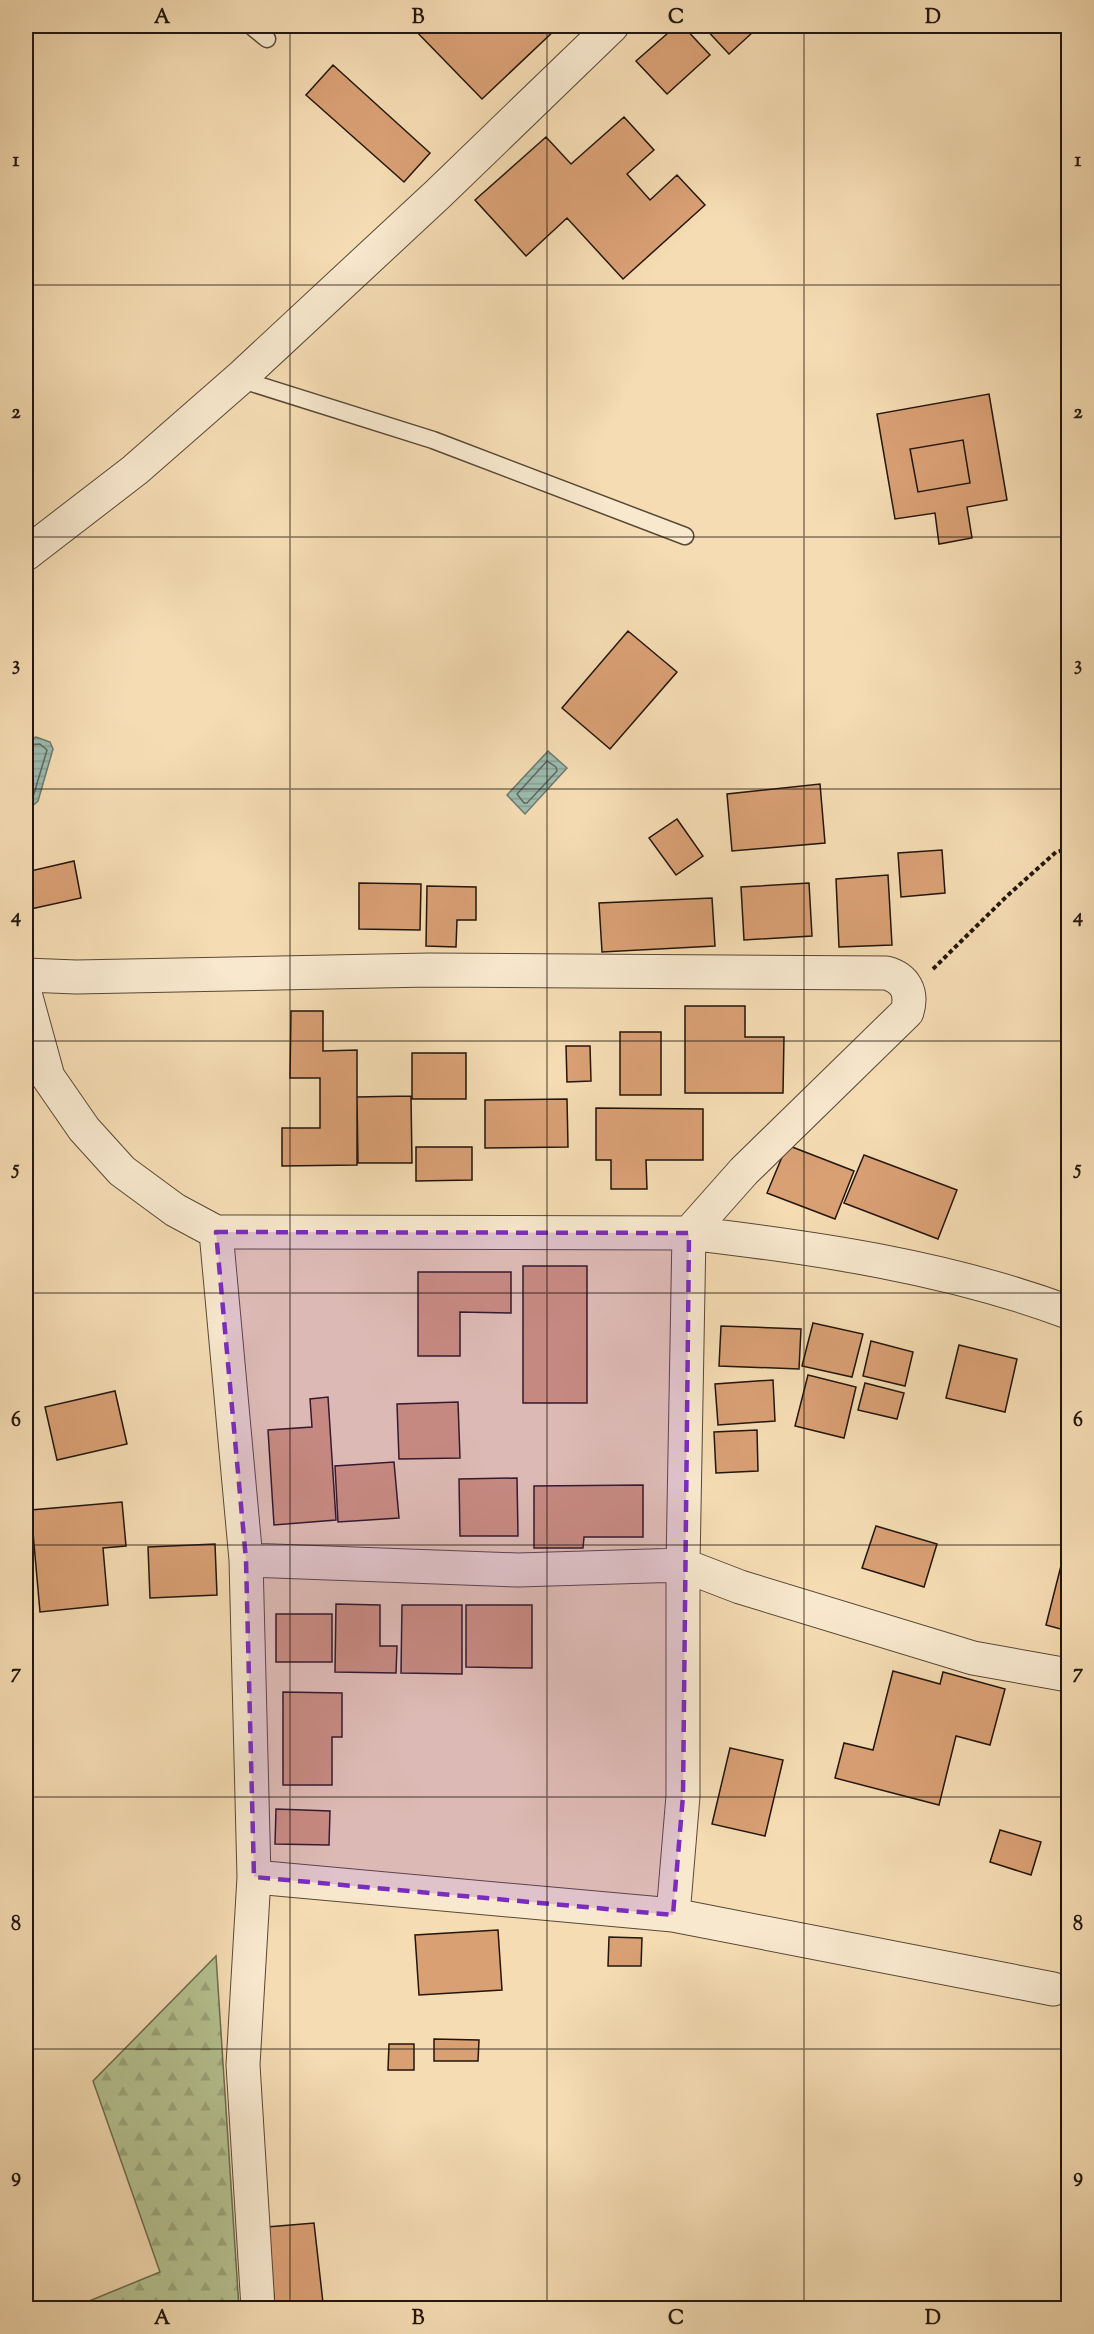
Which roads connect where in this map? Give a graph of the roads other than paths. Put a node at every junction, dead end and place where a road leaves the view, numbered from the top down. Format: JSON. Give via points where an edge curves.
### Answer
{"nodes":[{"id":1,"x":251,"y":26,"type":"edge"},
{"id":2,"x":612,"y":26,"type":"edge"},
{"id":3,"x":267,"y":39,"type":"dead end"},
{"id":4,"x":239,"y":379,"type":"junction"},
{"id":5,"x":685,"y":536,"type":"dead end"},
{"id":6,"x":26,"y":554,"type":"edge"},
{"id":7,"x":26,"y":975,"type":"edge"},
{"id":8,"x":26,"y":997,"type":"edge"},
{"id":9,"x":216,"y":1232,"type":"junction"},
{"id":10,"x":689,"y":1233,"type":"junction"},
{"id":11,"x":1068,"y":1312,"type":"edge"},
{"id":12,"x":246,"y":1560,"type":"junction"},
{"id":13,"x":683,"y":1565,"type":"junction"},
{"id":14,"x":1068,"y":1675,"type":"edge"},
{"id":15,"x":254,"y":1877,"type":"junction"},
{"id":16,"x":673,"y":1915,"type":"junction"},
{"id":17,"x":1053,"y":1989,"type":"dead end"},
{"id":18,"x":258,"y":2308,"type":"edge"}],
"edges":[{"from":1,"to":3,"type":"lane"},
{"from":2,"to":4,"type":"street"},
{"from":4,"to":5,"type":"lane","via":[[433,440]]},
{"from":4,"to":6,"type":"street","via":[[135,470]]},
{"from":7,"to":10,"type":"street","via":[[429,970],[896,976],[909,993],[907,1012],[744,1171]]},
{"from":8,"to":9,"type":"street","via":[[48,1077],[84,1129],[122,1171],[175,1210]]},
{"from":9,"to":10,"type":"street"},
{"from":9,"to":12,"type":"street"},
{"from":10,"to":11,"type":"street","via":[[821,1250],[959,1279]]},
{"from":10,"to":13,"type":"street"},
{"from":12,"to":13,"type":"street","via":[[518,1570]]},
{"from":12,"to":15,"type":"street"},
{"from":13,"to":14,"type":"street","via":[[740,1587],[974,1658]]},
{"from":13,"to":16,"type":"street","via":[[683,1796]]},
{"from":15,"to":16,"type":"street"},
{"from":15,"to":18,"type":"street","via":[[243,2065]]},
{"from":16,"to":17,"type":"street"}]}
